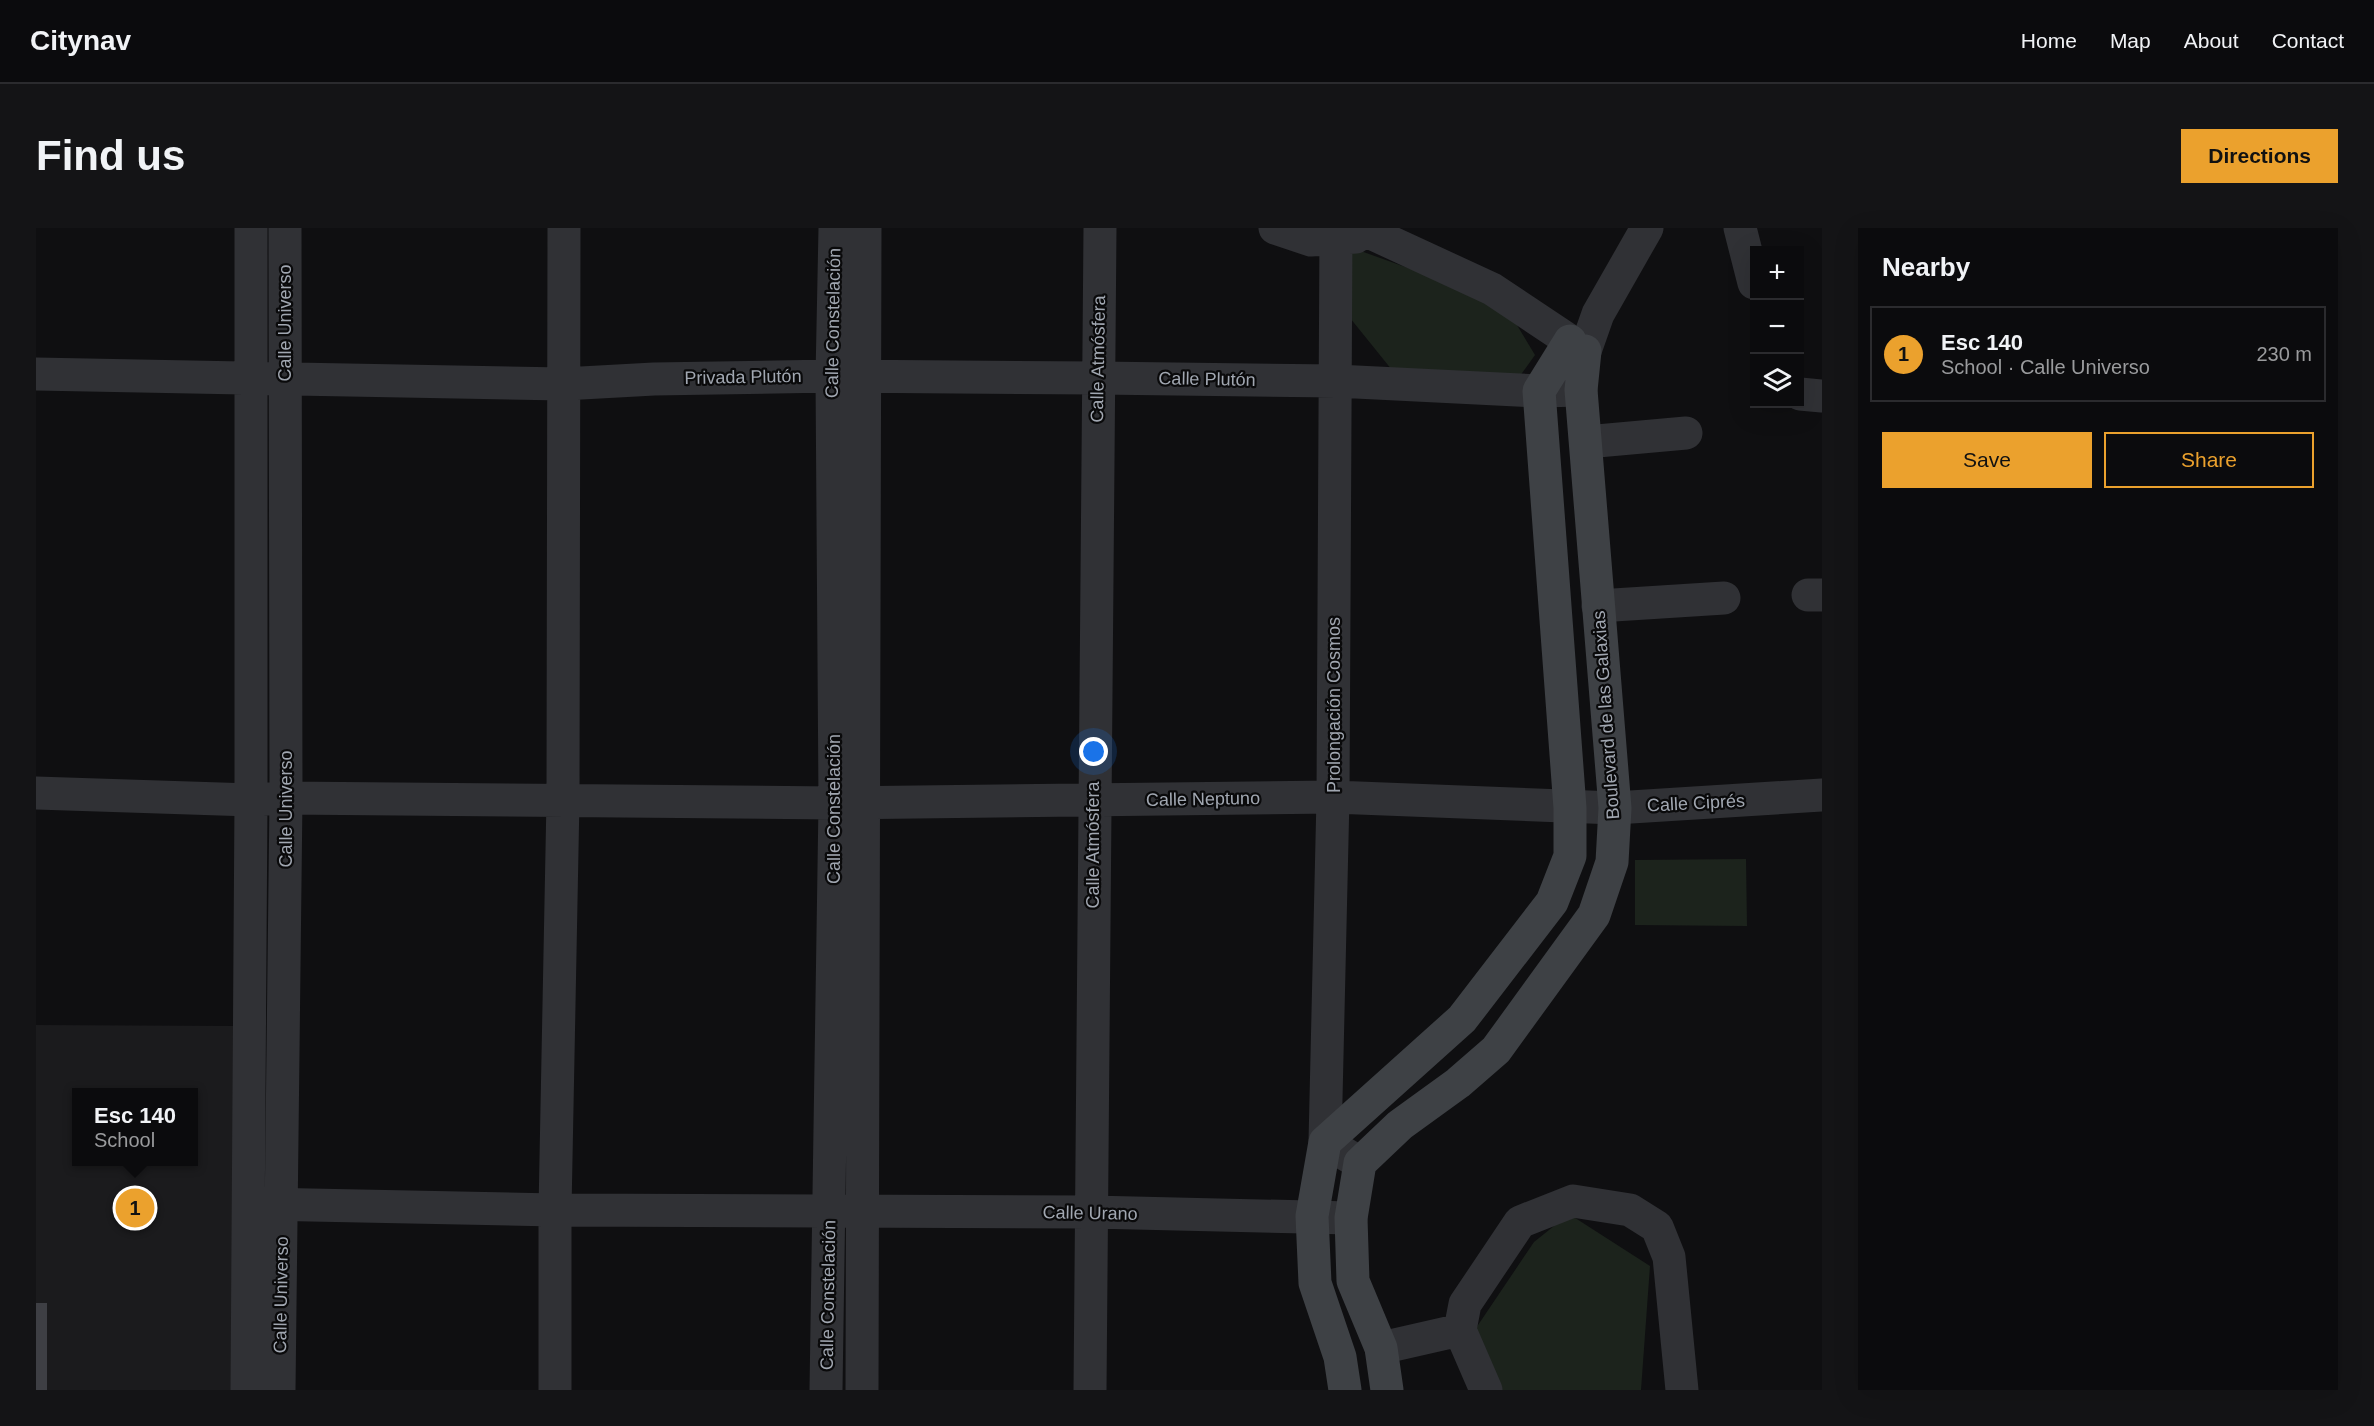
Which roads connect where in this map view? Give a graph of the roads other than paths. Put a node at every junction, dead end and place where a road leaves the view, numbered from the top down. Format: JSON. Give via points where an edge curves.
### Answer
{"nodes":[{"id":1,"x":251,"y":228,"type":"edge"},
{"id":2,"x":285,"y":228,"type":"edge"},
{"id":3,"x":564,"y":228,"type":"edge"},
{"id":4,"x":835,"y":228,"type":"edge"},
{"id":5,"x":865,"y":228,"type":"edge"},
{"id":6,"x":1100,"y":228,"type":"edge"},
{"id":7,"x":1275,"y":228,"type":"edge"},
{"id":8,"x":1647,"y":228,"type":"edge"},
{"id":9,"x":1740,"y":228,"type":"edge"},
{"id":10,"x":1352,"y":233,"type":"edge"},
{"id":11,"x":1750,"y":265,"type":"edge"},
{"id":12,"x":1578,"y":346,"type":"junction"},
{"id":13,"x":36,"y":374,"type":"edge"},
{"id":14,"x":848,"y":376,"type":"junction"},
{"id":15,"x":1098,"y":378,"type":"junction"},
{"id":16,"x":251,"y":380,"type":"junction"},
{"id":17,"x":285,"y":380,"type":"junction"},
{"id":18,"x":1336,"y":381,"type":"junction"},
{"id":19,"x":563,"y":384,"type":"junction"},
{"id":20,"x":1581,"y":390,"type":"junction"},
{"id":21,"x":1539,"y":391,"type":"junction"},
{"id":22,"x":1804,"y":394,"type":"edge"},
{"id":23,"x":1822,"y":396,"type":"edge"},
{"id":24,"x":1686,"y":433,"type":"dead end"},
{"id":25,"x":1586,"y":442,"type":"junction"},
{"id":26,"x":1724,"y":598,"type":"dead end"},
{"id":27,"x":1598,"y":606,"type":"junction"},
{"id":28,"x":36,"y":793,"type":"edge"},
{"id":29,"x":1822,"y":795,"type":"edge"},
{"id":30,"x":1334,"y":797,"type":"junction"},
{"id":31,"x":286,"y":798,"type":"junction"},
{"id":32,"x":563,"y":799,"type":"junction"},
{"id":33,"x":251,"y":800,"type":"junction"},
{"id":34,"x":1093,"y":800,"type":"junction"},
{"id":35,"x":850,"y":803,"type":"junction"},
{"id":36,"x":1570,"y":808,"type":"junction"},
{"id":37,"x":1616,"y":808,"type":"junction"},
{"id":38,"x":1325,"y":1142,"type":"junction"},
{"id":39,"x":1360,"y":1163,"type":"junction"},
{"id":40,"x":249,"y":1204,"type":"junction"},
{"id":41,"x":282,"y":1205,"type":"junction"},
{"id":42,"x":555,"y":1210,"type":"junction"},
{"id":43,"x":829,"y":1211,"type":"junction"},
{"id":44,"x":862,"y":1211,"type":"junction"},
{"id":45,"x":1092,"y":1212,"type":"junction"},
{"id":46,"x":1312,"y":1216,"type":"junction"},
{"id":47,"x":1351,"y":1218,"type":"junction"},
{"id":48,"x":1460,"y":1330,"type":"junction"},
{"id":49,"x":1381,"y":1348,"type":"junction"},
{"id":50,"x":247,"y":1390,"type":"edge"},
{"id":51,"x":279,"y":1390,"type":"edge"},
{"id":52,"x":555,"y":1390,"type":"edge"},
{"id":53,"x":826,"y":1390,"type":"edge"},
{"id":54,"x":862,"y":1390,"type":"edge"},
{"id":55,"x":1090,"y":1390,"type":"edge"},
{"id":56,"x":1346,"y":1390,"type":"edge"},
{"id":57,"x":1387,"y":1390,"type":"edge"},
{"id":58,"x":1486,"y":1390,"type":"edge"},
{"id":59,"x":1682,"y":1390,"type":"edge"}],
"edges":[{"from":1,"to":16,"type":"street","name":"Calle Universo"},
{"from":2,"to":17,"type":"street","name":"Calle Universo"},
{"from":3,"to":19,"type":"street"},
{"from":4,"to":14,"type":"street","name":"Calle Constelación"},
{"from":5,"to":14,"type":"street","name":"Calle Constelación"},
{"from":6,"to":15,"type":"street","name":"Calle Atmósfera"},
{"from":7,"to":10,"type":"street","via":[[1311,240]]},
{"from":8,"to":12,"type":"street"},
{"from":9,"to":11,"type":"street"},
{"from":10,"to":12,"type":"street","via":[[1492,289]]},
{"from":10,"to":18,"type":"street","name":"Prolongación Cosmos"},
{"from":12,"to":20,"type":"street","name":"Boulevard de las Galaxias"},
{"from":12,"to":21,"type":"street"},
{"from":13,"to":16,"type":"street","name":"Privada Plutón"},
{"from":14,"to":15,"type":"street","name":"Calle Plutón"},
{"from":14,"to":19,"type":"street","name":"Privada Plutón"},
{"from":14,"to":35,"type":"street","name":"Calle Constelación"},
{"from":15,"to":18,"type":"street","name":"Calle Plutón"},
{"from":15,"to":34,"type":"street","name":"Calle Atmósfera"},
{"from":16,"to":17,"type":"street","name":"Privada Plutón"},
{"from":16,"to":33,"type":"street","name":"Calle Universo"},
{"from":17,"to":19,"type":"street","name":"Privada Plutón"},
{"from":17,"to":31,"type":"street","name":"Calle Universo"},
{"from":18,"to":21,"type":"street","name":"Calle Plutón"},
{"from":18,"to":30,"type":"street","name":"Prolongación Cosmos"},
{"from":19,"to":32,"type":"street"},
{"from":20,"to":21,"type":"street","name":"Calle Plutón"},
{"from":20,"to":25,"type":"street","name":"Boulevard de las Galaxias"},
{"from":21,"to":36,"type":"street"},
{"from":22,"to":23,"type":"street"},
{"from":24,"to":25,"type":"street"},
{"from":25,"to":27,"type":"street","name":"Boulevard de las Galaxias"},
{"from":26,"to":27,"type":"street"},
{"from":27,"to":37,"type":"street","name":"Boulevard de las Galaxias"},
{"from":28,"to":33,"type":"street","name":"Calle Neptuno"},
{"from":29,"to":37,"type":"street","name":"Calle Ciprés"},
{"from":30,"to":34,"type":"street","name":"Calle Neptuno"},
{"from":30,"to":36,"type":"street","name":"Calle Neptuno"},
{"from":30,"to":38,"type":"street","name":"Prolongación Cosmos"},
{"from":31,"to":32,"type":"street","name":"Calle Neptuno"},
{"from":31,"to":33,"type":"street","name":"Calle Neptuno"},
{"from":31,"to":41,"type":"street","name":"Calle Universo"},
{"from":32,"to":35,"type":"street","name":"Calle Neptuno"},
{"from":32,"to":42,"type":"street"},
{"from":33,"to":40,"type":"street","name":"Calle Universo"},
{"from":34,"to":35,"type":"street","name":"Calle Neptuno"},
{"from":34,"to":45,"type":"street","name":"Calle Atmósfera"},
{"from":35,"to":43,"type":"street","name":"Calle Constelación"},
{"from":35,"to":44,"type":"street","name":"Calle Constelación"},
{"from":36,"to":37,"type":"street","name":"Calle Ciprés"},
{"from":36,"to":38,"type":"street","via":[[1570,856],[1552,902],[1462,1019]]},
{"from":37,"to":39,"type":"street","name":"Boulevard de las Galaxias","via":[[1612,862],[1594,915],[1496,1050],[1400,1125]]},
{"from":38,"to":39,"type":"street"},
{"from":38,"to":46,"type":"street"},
{"from":39,"to":47,"type":"street"},
{"from":40,"to":41,"type":"street","name":"Calle Urano"},
{"from":40,"to":50,"type":"street","name":"Calle Universo"},
{"from":41,"to":42,"type":"street","name":"Calle Urano"},
{"from":41,"to":51,"type":"street","name":"Calle Universo"},
{"from":42,"to":43,"type":"street","name":"Calle Urano"},
{"from":42,"to":52,"type":"street"},
{"from":43,"to":44,"type":"street","name":"Calle Urano"},
{"from":43,"to":53,"type":"street","name":"Calle Constelación"},
{"from":44,"to":45,"type":"street","name":"Calle Urano"},
{"from":44,"to":54,"type":"street","name":"Calle Constelación"},
{"from":45,"to":46,"type":"street","name":"Calle Urano"},
{"from":45,"to":55,"type":"street","name":"Calle Atmósfera"},
{"from":46,"to":47,"type":"street","name":"Calle Urano"},
{"from":46,"to":56,"type":"street","via":[[1315,1283],[1340,1357]]},
{"from":47,"to":49,"type":"street","via":[[1353,1281]]},
{"from":48,"to":49,"type":"street"},
{"from":48,"to":58,"type":"street"},
{"from":48,"to":59,"type":"street","via":[[1465,1304],[1520,1222],[1573,1201],[1630,1210],[1657,1227],[1670,1257]]},
{"from":49,"to":57,"type":"street"}]}
